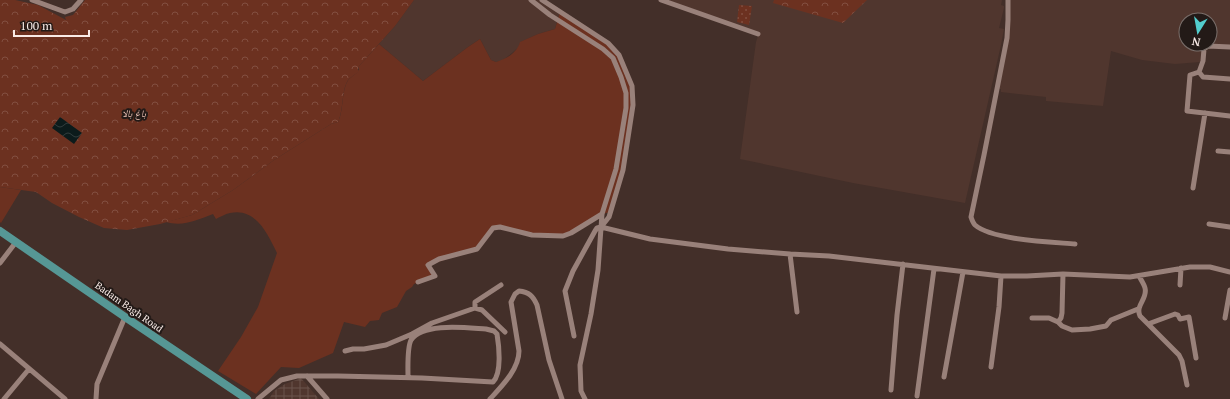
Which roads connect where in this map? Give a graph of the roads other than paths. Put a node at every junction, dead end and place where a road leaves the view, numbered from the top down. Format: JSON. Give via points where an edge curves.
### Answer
{"nodes":[{"id":1,"x":32,"y":0,"type":"edge"},
{"id":2,"x":81,"y":0,"type":"edge"},
{"id":3,"x":531,"y":0,"type":"edge"},
{"id":4,"x":542,"y":0,"type":"edge"},
{"id":5,"x":662,"y":0,"type":"edge"},
{"id":6,"x":1008,"y":0,"type":"edge"},
{"id":7,"x":554,"y":8,"type":"junction"},
{"id":8,"x":550,"y":15,"type":"junction"},
{"id":9,"x":758,"y":34,"type":"dead end"},
{"id":10,"x":1230,"y":47,"type":"edge"},
{"id":11,"x":1199,"y":72,"type":"junction"},
{"id":12,"x":1230,"y":79,"type":"edge"},
{"id":13,"x":1205,"y":113,"type":"junction"},
{"id":14,"x":1230,"y":116,"type":"edge"},
{"id":15,"x":1218,"y":151,"type":"dead end"},
{"id":16,"x":1230,"y":152,"type":"edge"},
{"id":17,"x":1193,"y":188,"type":"dead end"},
{"id":18,"x":610,"y":212,"type":"junction"},
{"id":19,"x":602,"y":214,"type":"junction"},
{"id":20,"x":1209,"y":224,"type":"dead end"},
{"id":21,"x":601,"y":227,"type":"junction"},
{"id":22,"x":1230,"y":227,"type":"edge"},
{"id":23,"x":0,"y":231,"type":"edge"},
{"id":24,"x":16,"y":242,"type":"junction"},
{"id":25,"x":1075,"y":244,"type":"dead end"},
{"id":26,"x":790,"y":254,"type":"junction"},
{"id":27,"x":0,"y":263,"type":"edge"},
{"id":28,"x":903,"y":264,"type":"junction"},
{"id":29,"x":934,"y":268,"type":"junction"},
{"id":30,"x":1181,"y":268,"type":"junction"},
{"id":31,"x":963,"y":272,"type":"junction"},
{"id":32,"x":1230,"y":272,"type":"edge"},
{"id":33,"x":1063,"y":274,"type":"junction"},
{"id":34,"x":1001,"y":276,"type":"junction"},
{"id":35,"x":1139,"y":276,"type":"junction"},
{"id":36,"x":418,"y":282,"type":"dead end"},
{"id":37,"x":501,"y":285,"type":"dead end"},
{"id":38,"x":1180,"y":285,"type":"dead end"},
{"id":39,"x":1230,"y":290,"type":"edge"},
{"id":40,"x":475,"y":308,"type":"junction"},
{"id":41,"x":1138,"y":309,"type":"junction"},
{"id":42,"x":797,"y":312,"type":"dead end"},
{"id":43,"x":125,"y":317,"type":"junction"},
{"id":44,"x":1032,"y":318,"type":"dead end"},
{"id":45,"x":1225,"y":318,"type":"dead end"},
{"id":46,"x":1058,"y":322,"type":"junction"},
{"id":47,"x":1148,"y":324,"type":"junction"},
{"id":48,"x":505,"y":332,"type":"dead end"},
{"id":49,"x":574,"y":336,"type":"dead end"},
{"id":50,"x":0,"y":344,"type":"edge"},
{"id":51,"x":345,"y":351,"type":"dead end"},
{"id":52,"x":1196,"y":358,"type":"dead end"},
{"id":53,"x":991,"y":367,"type":"dead end"},
{"id":54,"x":29,"y":369,"type":"junction"},
{"id":55,"x":307,"y":376,"type":"junction"},
{"id":56,"x":408,"y":377,"type":"junction"},
{"id":57,"x":944,"y":377,"type":"dead end"},
{"id":58,"x":1187,"y":385,"type":"dead end"},
{"id":59,"x":891,"y":390,"type":"dead end"},
{"id":60,"x":917,"y":396,"type":"dead end"},
{"id":61,"x":61,"y":398,"type":"edge"},
{"id":62,"x":4,"y":399,"type":"edge"},
{"id":63,"x":96,"y":399,"type":"edge"},
{"id":64,"x":247,"y":399,"type":"edge"},
{"id":65,"x":258,"y":399,"type":"edge"},
{"id":66,"x":327,"y":399,"type":"edge"},
{"id":67,"x":490,"y":399,"type":"edge"},
{"id":68,"x":562,"y":399,"type":"edge"},
{"id":69,"x":585,"y":399,"type":"edge"}],
"edges":[{"from":1,"to":2,"type":"street","via":[[65,12],[73,9]]},
{"from":3,"to":8,"type":"street"},
{"from":4,"to":7,"type":"street"},
{"from":5,"to":9,"type":"street"},
{"from":6,"to":25,"type":"street","via":[[1007,38],[971,217],[979,228],[1011,238]]},
{"from":7,"to":8,"type":"street"},
{"from":7,"to":18,"type":"street","via":[[608,43],[619,55],[632,86],[633,104],[623,170]]},
{"from":8,"to":19,"type":"street","via":[[603,49],[612,58],[626,93],[616,169]]},
{"from":10,"to":11,"type":"street","via":[[1205,48]]},
{"from":11,"to":12,"type":"street","via":[[1203,77]]},
{"from":11,"to":13,"type":"street","via":[[1190,75],[1187,111]]},
{"from":13,"to":14,"type":"street"},
{"from":13,"to":17,"type":"street"},
{"from":15,"to":16,"type":"street"},
{"from":18,"to":19,"type":"street"},
{"from":18,"to":21,"type":"street"},
{"from":19,"to":21,"type":"street"},
{"from":19,"to":36,"type":"street","via":[[563,236],[532,235],[500,227],[493,228],[477,249],[439,259],[428,265],[436,276]]},
{"from":20,"to":22,"type":"street"},
{"from":21,"to":26,"type":"street","via":[[650,239]]},
{"from":21,"to":49,"type":"street","via":[[595,231],[573,271],[566,291]]},
{"from":21,"to":69,"type":"street","via":[[598,270],[580,365],[581,391]]},
{"from":23,"to":24,"type":"main road","name":"Badam Bagh Road"},
{"from":24,"to":27,"type":"street"},
{"from":24,"to":43,"type":"main road","name":"Badam Bagh Road"},
{"from":26,"to":28,"type":"street"},
{"from":26,"to":42,"type":"street"},
{"from":28,"to":29,"type":"street"},
{"from":28,"to":59,"type":"street"},
{"from":29,"to":31,"type":"street"},
{"from":29,"to":60,"type":"street"},
{"from":30,"to":32,"type":"street","via":[[1210,267]]},
{"from":30,"to":35,"type":"street"},
{"from":30,"to":38,"type":"street"},
{"from":31,"to":34,"type":"street"},
{"from":31,"to":57,"type":"street"},
{"from":33,"to":34,"type":"street"},
{"from":33,"to":35,"type":"street"},
{"from":33,"to":46,"type":"street","via":[[1062,313]]},
{"from":34,"to":53,"type":"street","via":[[1000,307]]},
{"from":35,"to":41,"type":"street","via":[[1145,288],[1145,295]]},
{"from":37,"to":40,"type":"street","via":[[475,302]]},
{"from":39,"to":45,"type":"street"},
{"from":40,"to":48,"type":"street","via":[[482,310]]},
{"from":40,"to":51,"type":"street","via":[[432,323],[386,345]]},
{"from":41,"to":46,"type":"street","via":[[1111,320],[1106,326],[1090,329],[1072,330]]},
{"from":41,"to":47,"type":"street","via":[[1140,316]]},
{"from":43,"to":63,"type":"street","via":[[97,384]]},
{"from":43,"to":64,"type":"main road","name":"Badam Bagh Road"},
{"from":44,"to":46,"type":"street","via":[[1049,318]]},
{"from":47,"to":52,"type":"street","via":[[1175,314],[1180,319],[1189,317]]},
{"from":47,"to":58,"type":"street","via":[[1179,355]]},
{"from":50,"to":54,"type":"street"},
{"from":54,"to":61,"type":"street"},
{"from":54,"to":62,"type":"street"},
{"from":55,"to":56,"type":"street"},
{"from":55,"to":65,"type":"street","via":[[281,380]]},
{"from":55,"to":66,"type":"street"},
{"from":56,"to":56,"type":"street","via":[[411,341],[424,331],[439,328],[486,328],[496,334],[499,363],[493,382]]},
{"from":67,"to":68,"type":"street","via":[[504,383],[519,356],[511,302],[519,291],[527,292],[537,305],[549,360]]}]}
